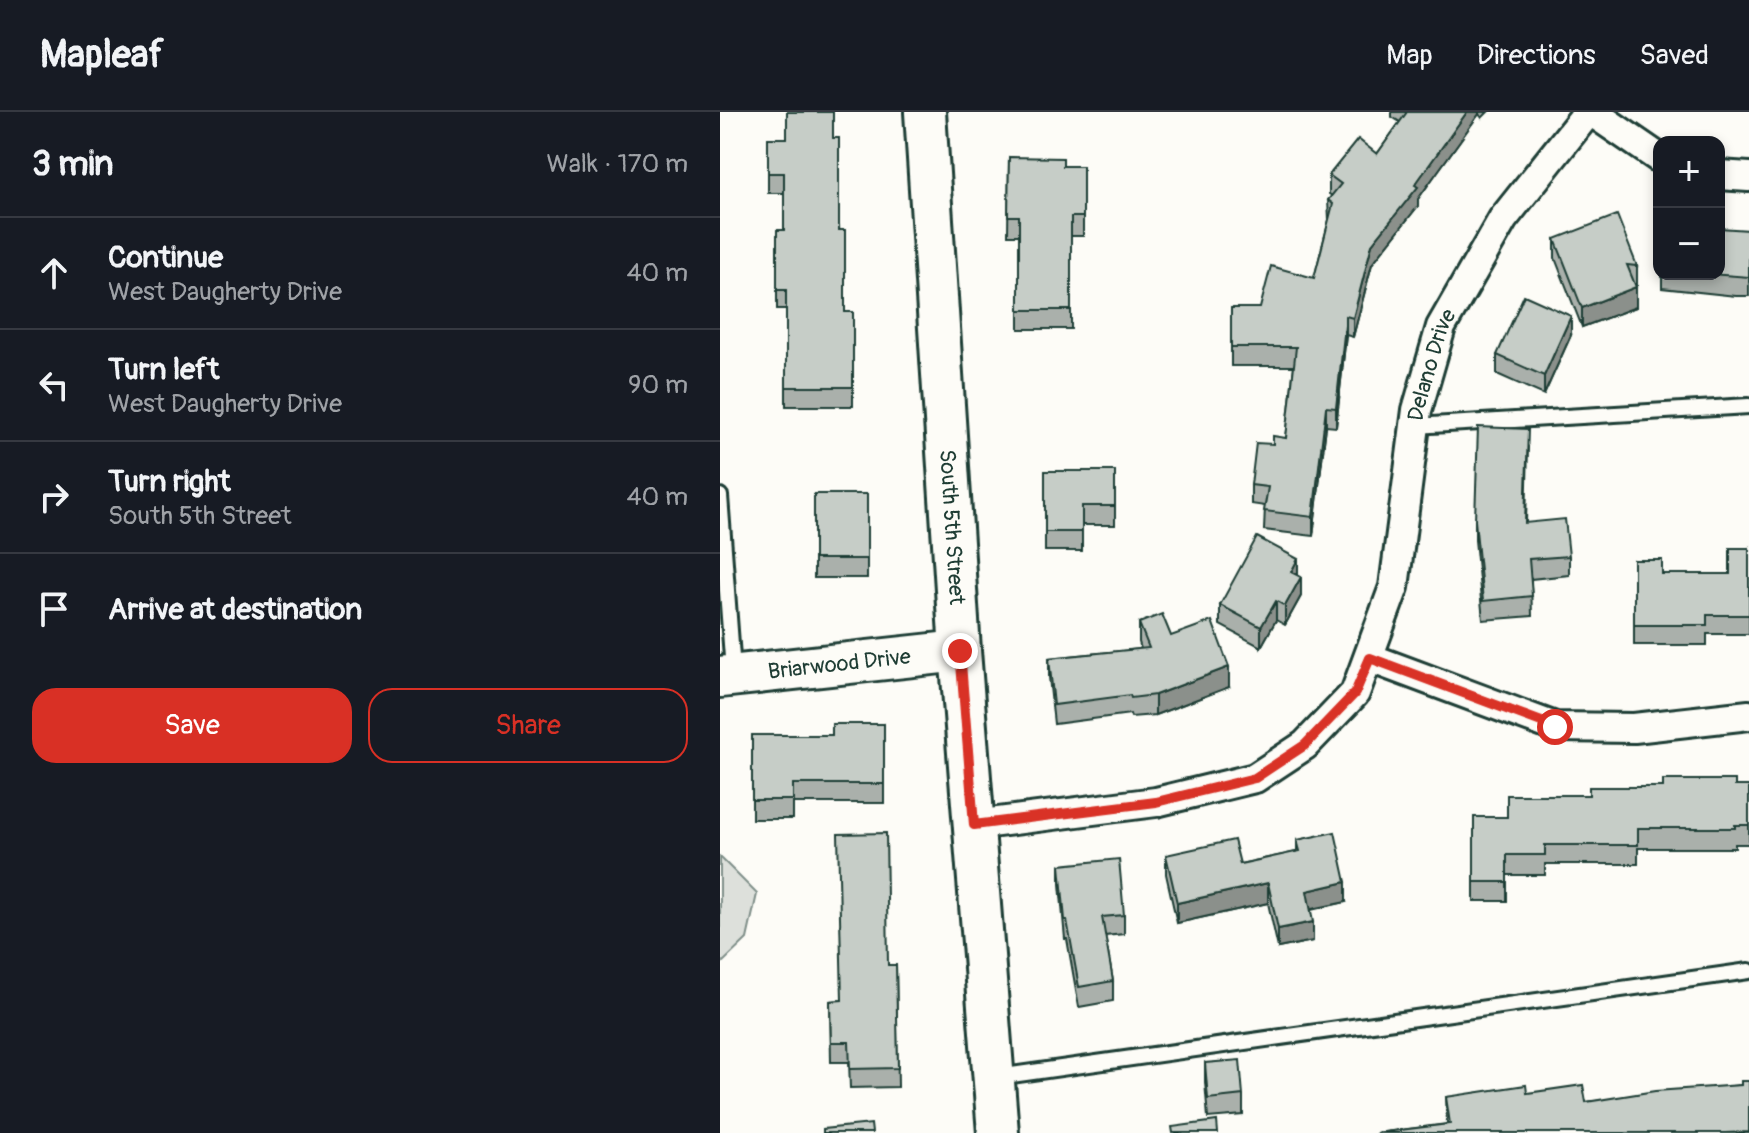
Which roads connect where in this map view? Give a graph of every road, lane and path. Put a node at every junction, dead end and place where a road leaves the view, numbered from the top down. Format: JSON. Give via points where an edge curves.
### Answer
{"nodes":[{"id":1,"x":925,"y":112,"type":"edge"},
{"id":2,"x":1590,"y":112,"type":"edge"},
{"id":3,"x":1653,"y":154,"type":"edge"},
{"id":4,"x":1725,"y":175,"type":"edge"},
{"id":5,"x":1749,"y":177,"type":"edge"},
{"id":6,"x":1749,"y":406,"type":"edge"},
{"id":7,"x":1415,"y":426,"type":"junction"},
{"id":8,"x":720,"y":496,"type":"edge"},
{"id":9,"x":960,"y":651,"type":"junction"},
{"id":10,"x":1370,"y":658,"type":"junction"},
{"id":11,"x":727,"y":676,"type":"edge"},
{"id":12,"x":1749,"y":715,"type":"edge"},
{"id":13,"x":974,"y":825,"type":"junction"},
{"id":14,"x":1749,"y":971,"type":"edge"},
{"id":15,"x":994,"y":1078,"type":"junction"},
{"id":16,"x":998,"y":1133,"type":"edge"}],
"edges":[{"from":1,"to":9,"type":"street","name":"South 5th Street"},
{"from":2,"to":3,"type":"street"},
{"from":2,"to":7,"type":"street","name":"Delano Drive","via":[[1503,219],[1441,327]]},
{"from":4,"to":5,"type":"street"},
{"from":6,"to":7,"type":"lane"},
{"from":7,"to":10,"type":"street","name":"Delano Drive","via":[[1394,587]]},
{"from":8,"to":11,"type":"lane"},
{"from":9,"to":11,"type":"street","name":"Briarwood Drive"},
{"from":9,"to":13,"type":"street","name":"South 5th Street"},
{"from":10,"to":12,"type":"street","via":[[1555,727],[1634,728]]},
{"from":10,"to":13,"type":"street","name":"Delano Drive","via":[[1355,693],[1305,745],[1255,778],[1156,802]]},
{"from":13,"to":15,"type":"street","name":"South 5th Street"},
{"from":14,"to":15,"type":"lane"},
{"from":15,"to":16,"type":"street","name":"South 5th Street"}]}
